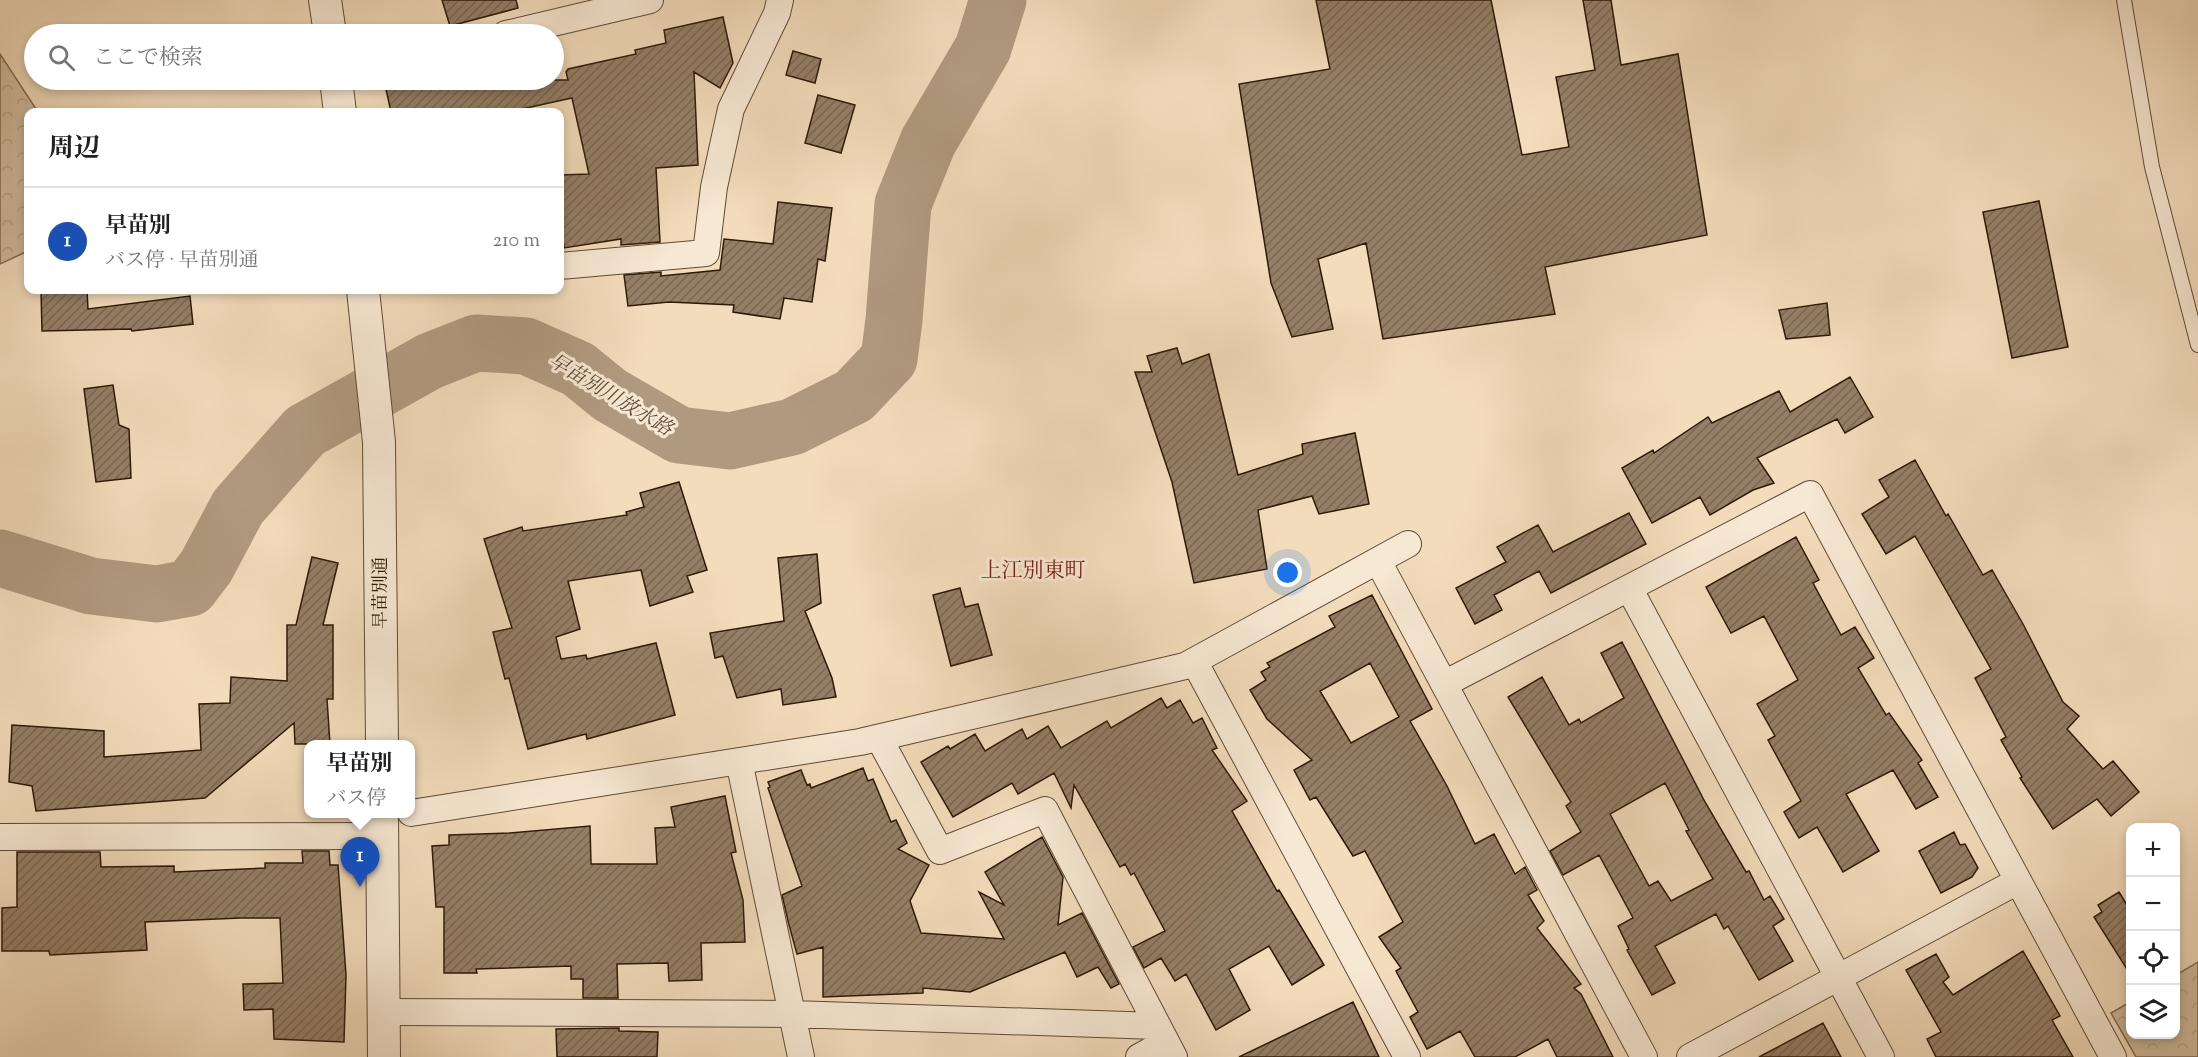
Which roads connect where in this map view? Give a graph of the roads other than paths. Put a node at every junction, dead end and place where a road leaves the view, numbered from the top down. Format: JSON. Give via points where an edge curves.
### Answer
{"nodes":[{"id":1,"x":325,"y":0,"type":"edge"},
{"id":2,"x":650,"y":0,"type":"edge"},
{"id":3,"x":780,"y":0,"type":"edge"},
{"id":4,"x":2124,"y":0,"type":"edge"},
{"id":5,"x":329,"y":24,"type":"edge"},
{"id":6,"x":548,"y":24,"type":"edge"},
{"id":7,"x":337,"y":90,"type":"edge"},
{"id":8,"x":340,"y":108,"type":"edge"},
{"id":9,"x":564,"y":266,"type":"edge"},
{"id":10,"x":365,"y":302,"type":"edge"},
{"id":11,"x":2198,"y":345,"type":"edge"},
{"id":12,"x":1408,"y":544,"type":"dead end"},
{"id":13,"x":1378,"y":561,"type":"junction"},
{"id":14,"x":1629,"y":588,"type":"junction"},
{"id":15,"x":1194,"y":661,"type":"junction"},
{"id":16,"x":1444,"y":684,"type":"junction"},
{"id":17,"x":879,"y":738,"type":"junction"},
{"id":18,"x":382,"y":740,"type":"edge"},
{"id":19,"x":739,"y":761,"type":"junction"},
{"id":20,"x":415,"y":815,"type":"edge"},
{"id":21,"x":392,"y":819,"type":"edge"},
{"id":22,"x":0,"y":837,"type":"edge"},
{"id":23,"x":2018,"y":881,"type":"junction"},
{"id":24,"x":1839,"y":978,"type":"junction"},
{"id":25,"x":384,"y":1012,"type":"junction"},
{"id":26,"x":792,"y":1014,"type":"junction"},
{"id":27,"x":1166,"y":1042,"type":"edge"},
{"id":28,"x":384,"y":1057,"type":"edge"},
{"id":29,"x":801,"y":1057,"type":"edge"},
{"id":30,"x":1139,"y":1057,"type":"edge"},
{"id":31,"x":1407,"y":1057,"type":"edge"},
{"id":32,"x":1644,"y":1057,"type":"edge"},
{"id":33,"x":1690,"y":1057,"type":"edge"},
{"id":34,"x":1881,"y":1057,"type":"edge"},
{"id":35,"x":2113,"y":1057,"type":"edge"}],
"edges":[{"from":1,"to":5,"type":"street"},
{"from":2,"to":6,"type":"street"},
{"from":3,"to":9,"type":"street","via":[[731,109],[714,187],[706,253]]},
{"from":4,"to":11,"type":"lane","via":[[2152,167]]},
{"from":7,"to":8,"type":"street"},
{"from":10,"to":18,"type":"street","name":"早苗別通","via":[[379,442]]},
{"from":12,"to":13,"type":"street"},
{"from":13,"to":15,"type":"street"},
{"from":13,"to":16,"type":"street"},
{"from":14,"to":16,"type":"street"},
{"from":14,"to":23,"type":"street","via":[[1810,494]]},
{"from":14,"to":24,"type":"street"},
{"from":15,"to":17,"type":"street"},
{"from":15,"to":31,"type":"street"},
{"from":16,"to":32,"type":"street"},
{"from":17,"to":19,"type":"street"},
{"from":17,"to":27,"type":"street","via":[[940,851],[1045,810]]},
{"from":19,"to":20,"type":"street"},
{"from":19,"to":26,"type":"street"},
{"from":21,"to":22,"type":"street"},
{"from":21,"to":25,"type":"street"},
{"from":23,"to":24,"type":"street"},
{"from":23,"to":35,"type":"street"},
{"from":24,"to":33,"type":"street"},
{"from":24,"to":34,"type":"street"},
{"from":25,"to":26,"type":"street"},
{"from":25,"to":28,"type":"street"},
{"from":26,"to":27,"type":"street"},
{"from":26,"to":29,"type":"street"},
{"from":27,"to":30,"type":"street"}]}
